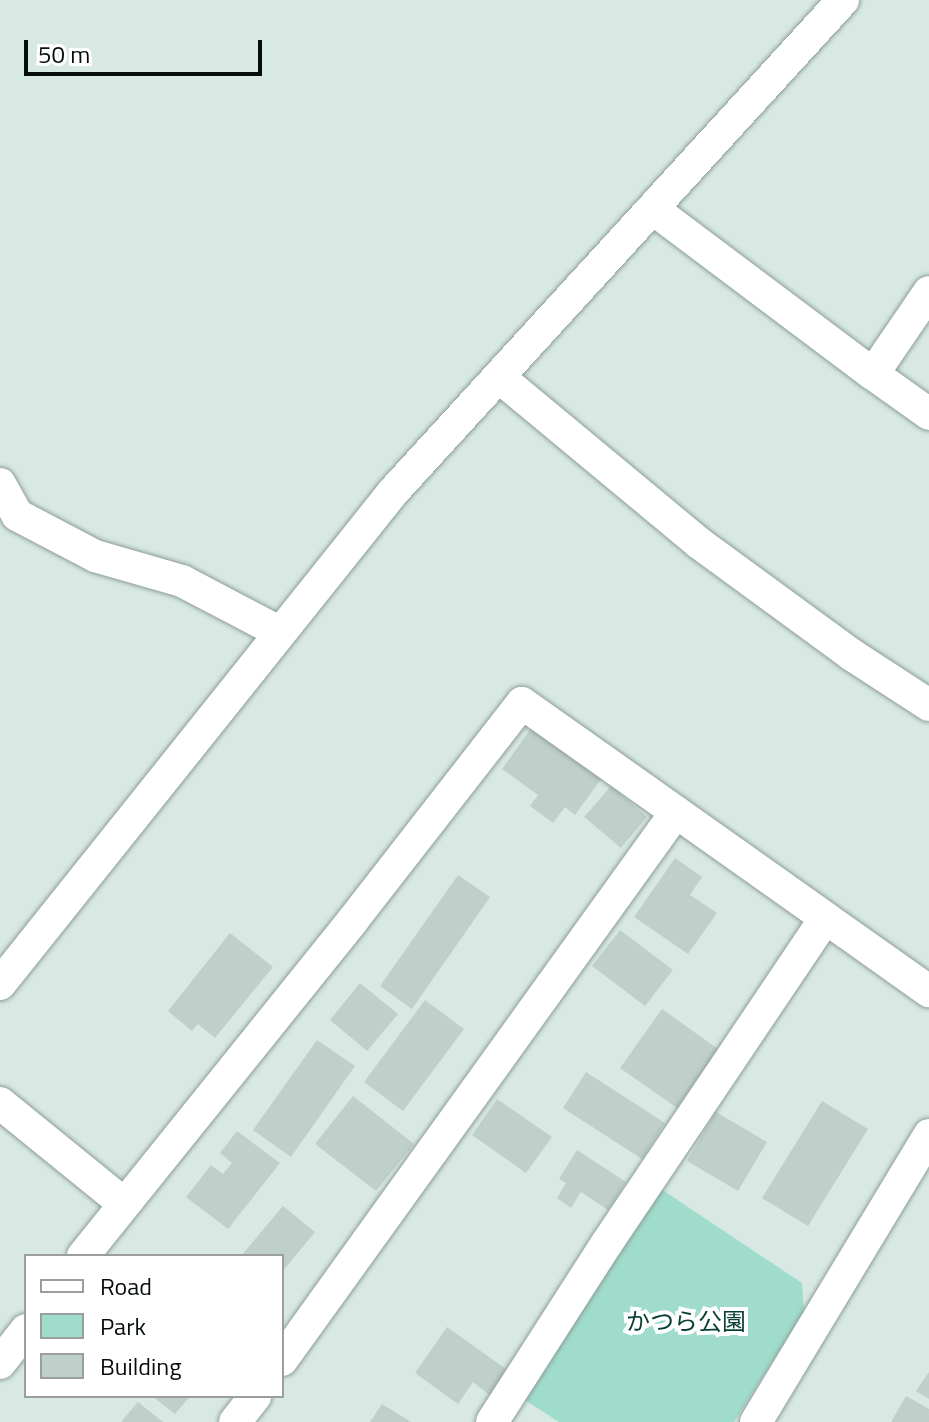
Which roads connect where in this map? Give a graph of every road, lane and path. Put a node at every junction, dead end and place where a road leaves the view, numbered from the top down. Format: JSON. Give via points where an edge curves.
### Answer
{"nodes":[{"id":1,"x":843,"y":0,"type":"edge"},
{"id":2,"x":653,"y":209,"type":"junction"},
{"id":3,"x":929,"y":292,"type":"edge"},
{"id":4,"x":873,"y":374,"type":"junction"},
{"id":5,"x":499,"y":377,"type":"junction"},
{"id":6,"x":929,"y":414,"type":"edge"},
{"id":7,"x":0,"y":484,"type":"edge"},
{"id":8,"x":279,"y":632,"type":"junction"},
{"id":9,"x":929,"y":705,"type":"edge"},
{"id":10,"x":676,"y":812,"type":"junction"},
{"id":11,"x":825,"y":918,"type":"junction"},
{"id":12,"x":0,"y":984,"type":"edge"},
{"id":13,"x":929,"y":991,"type":"edge"},
{"id":14,"x":0,"y":1103,"type":"edge"},
{"id":15,"x":929,"y":1135,"type":"edge"},
{"id":16,"x":123,"y":1203,"type":"junction"},
{"id":17,"x":85,"y":1254,"type":"edge"},
{"id":18,"x":24,"y":1333,"type":"edge"},
{"id":19,"x":284,"y":1357,"type":"edge"},
{"id":20,"x":0,"y":1363,"type":"edge"},
{"id":21,"x":253,"y":1398,"type":"edge"},
{"id":22,"x":235,"y":1422,"type":"edge"},
{"id":23,"x":492,"y":1422,"type":"edge"},
{"id":24,"x":756,"y":1422,"type":"edge"}],
"edges":[{"from":1,"to":2,"type":"street"},
{"from":2,"to":4,"type":"street"},
{"from":2,"to":5,"type":"street"},
{"from":3,"to":4,"type":"street"},
{"from":4,"to":6,"type":"street"},
{"from":5,"to":8,"type":"street","via":[[393,492]]},
{"from":5,"to":9,"type":"street","via":[[699,543]]},
{"from":7,"to":8,"type":"street","via":[[17,515],[95,556],[182,581]]},
{"from":8,"to":12,"type":"street"},
{"from":10,"to":11,"type":"street"},
{"from":10,"to":16,"type":"street","via":[[522,703]]},
{"from":10,"to":19,"type":"street"},
{"from":11,"to":13,"type":"street"},
{"from":11,"to":23,"type":"street"},
{"from":14,"to":16,"type":"street"},
{"from":15,"to":24,"type":"street"},
{"from":16,"to":17,"type":"street"},
{"from":18,"to":20,"type":"street"},
{"from":21,"to":22,"type":"street"}]}
